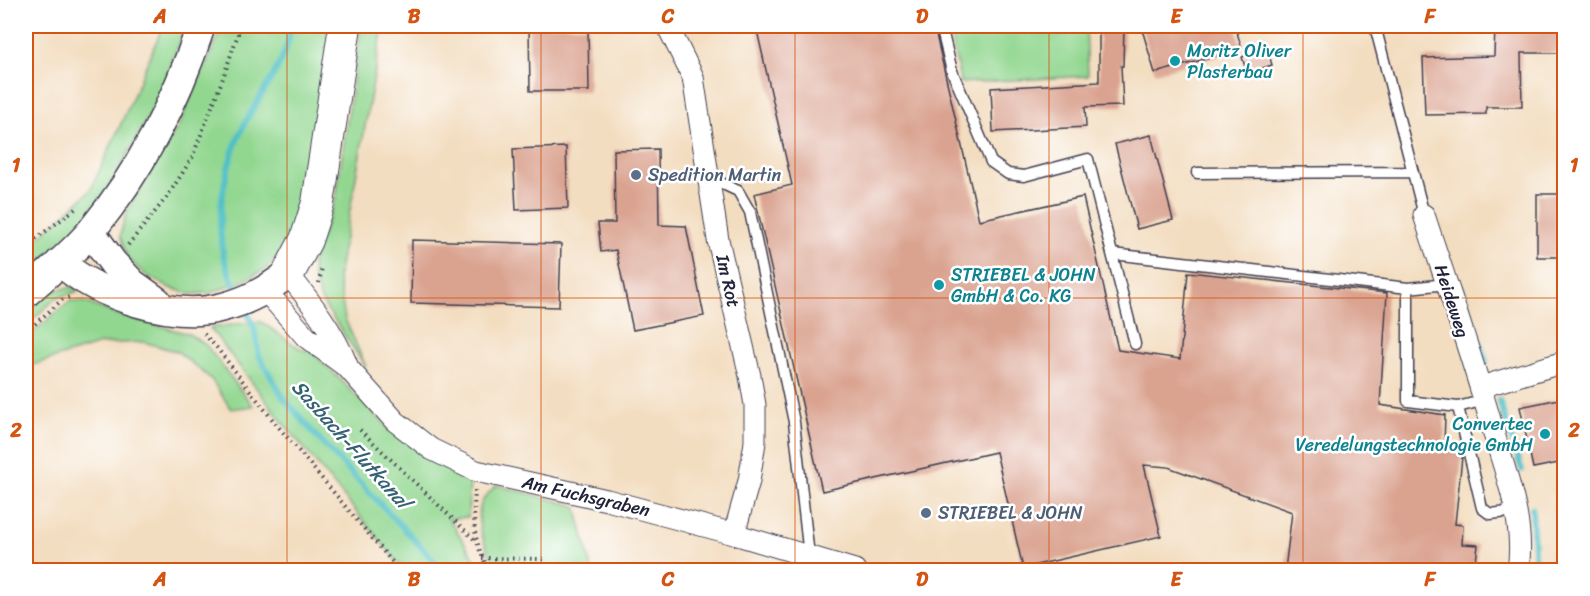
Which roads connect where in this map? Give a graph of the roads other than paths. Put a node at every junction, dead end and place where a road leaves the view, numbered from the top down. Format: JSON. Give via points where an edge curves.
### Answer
{"nodes":[{"id":1,"x":201,"y":26,"type":"edge"},
{"id":2,"x":345,"y":26,"type":"edge"},
{"id":3,"x":942,"y":26,"type":"edge"},
{"id":4,"x":1375,"y":26,"type":"edge"},
{"id":5,"x":671,"y":28,"type":"edge"},
{"id":6,"x":1413,"y":172,"type":"junction"},
{"id":7,"x":1197,"y":173,"type":"dead end"},
{"id":8,"x":708,"y":177,"type":"junction"},
{"id":9,"x":1424,"y":214,"type":"joint"},
{"id":10,"x":91,"y":232,"type":"junction"},
{"id":11,"x":1113,"y":254,"type":"junction"},
{"id":12,"x":60,"y":262,"type":"junction"},
{"id":13,"x":1447,"y":284,"type":"junction"},
{"id":14,"x":272,"y":286,"type":"junction"},
{"id":15,"x":1408,"y":288,"type":"junction"},
{"id":16,"x":26,"y":293,"type":"edge"},
{"id":17,"x":167,"y":308,"type":"junction"},
{"id":18,"x":1135,"y":344,"type":"dead end"},
{"id":19,"x":1564,"y":362,"type":"edge"},
{"id":20,"x":1483,"y":393,"type":"junction"},
{"id":21,"x":1458,"y":407,"type":"junction"},
{"id":22,"x":1517,"y":511,"type":"junction"},
{"id":23,"x":734,"y":534,"type":"junction"},
{"id":24,"x":808,"y":556,"type":"junction"},
{"id":25,"x":855,"y":570,"type":"edge"},
{"id":26,"x":1518,"y":570,"type":"edge"}],
"edges":[{"from":1,"to":10,"type":"street","via":[[164,118],[118,196]]},
{"from":2,"to":14,"type":"main road","via":[[318,203],[306,240]]},
{"from":3,"to":11,"type":"lane","via":[[952,71],[991,162],[1008,174],[1024,176],[1088,159]]},
{"from":4,"to":6,"type":"lane"},
{"from":5,"to":8,"type":"street","name":"Im Rot","via":[[693,77]]},
{"from":6,"to":7,"type":"lane"},
{"from":6,"to":9,"type":"lane"},
{"from":8,"to":23,"type":"street","name":"Im Rot","via":[[755,405],[749,482]]},
{"from":8,"to":24,"type":"lane","via":[[738,191],[750,212],[794,422]]},
{"from":9,"to":13,"type":"street","name":"Heideweg"},
{"from":10,"to":12,"type":"street"},
{"from":10,"to":17,"type":"street","via":[[132,283]]},
{"from":11,"to":15,"type":"lane"},
{"from":11,"to":18,"type":"lane"},
{"from":12,"to":16,"type":"street"},
{"from":12,"to":17,"type":"street","via":[[107,291]]},
{"from":13,"to":15,"type":"lane"},
{"from":13,"to":20,"type":"street","name":"Heideweg"},
{"from":14,"to":17,"type":"street","via":[[209,309]]},
{"from":14,"to":23,"type":"street","name":"Am Fuchsgraben","via":[[308,299],[342,351],[348,368],[395,421],[431,449],[476,471]]},
{"from":15,"to":21,"type":"lane","via":[[1408,401]]},
{"from":19,"to":20,"type":"street"},
{"from":20,"to":21,"type":"lane"},
{"from":20,"to":22,"type":"street","name":"Heideweg"},
{"from":21,"to":22,"type":"lane","via":[[1482,508],[1490,514]]},
{"from":22,"to":26,"type":"street","name":"Heideweg","via":[[1521,551]]},
{"from":23,"to":24,"type":"street","name":"Am Fuchsgraben"},
{"from":24,"to":25,"type":"street","name":"Am Fuchsgraben"}]}
